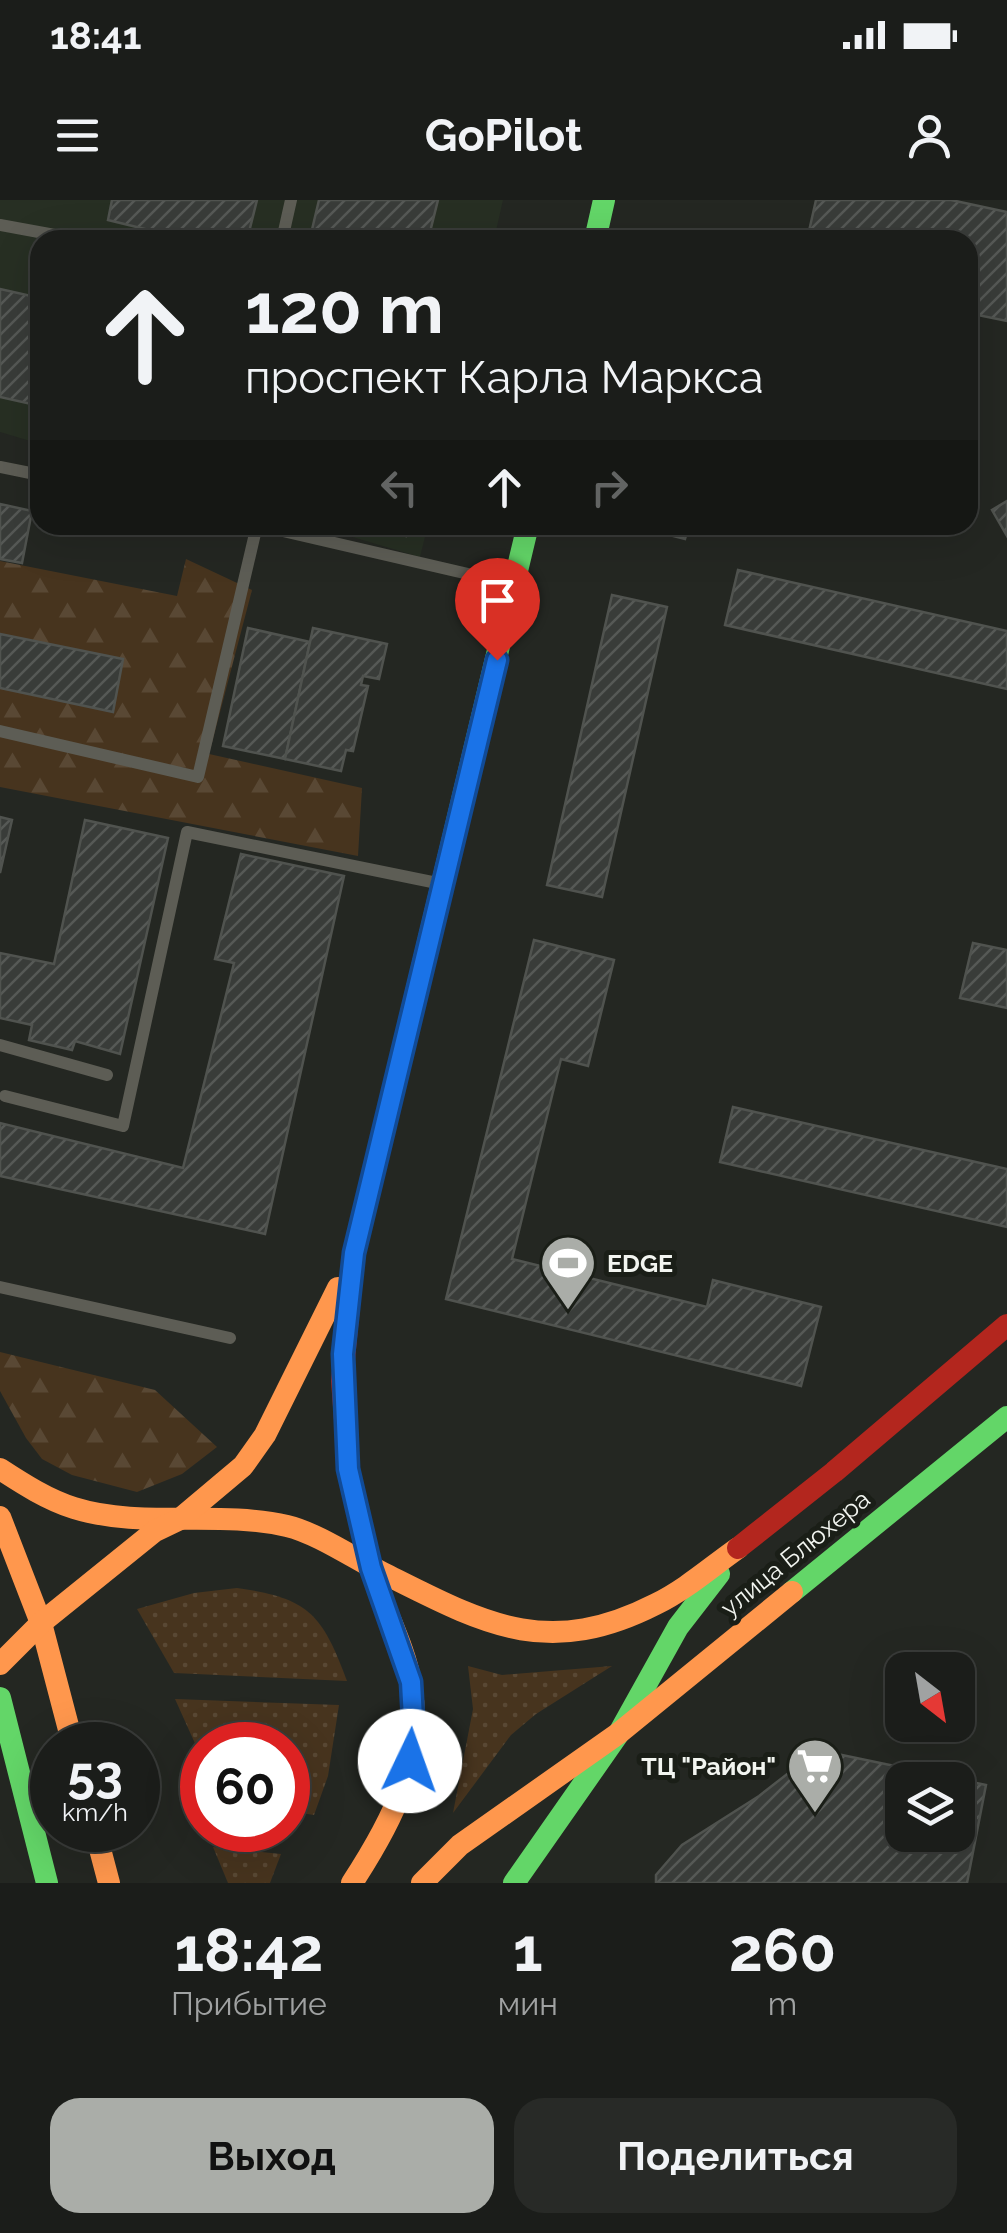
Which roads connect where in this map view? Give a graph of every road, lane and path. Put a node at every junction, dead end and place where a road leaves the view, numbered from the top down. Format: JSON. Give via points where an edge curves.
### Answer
{"nodes":[{"id":1,"x":292,"y":200,"type":"edge"},
{"id":2,"x":604,"y":200,"type":"edge"},
{"id":3,"x":0,"y":225,"type":"edge"},
{"id":4,"x":30,"y":230,"type":"edge"},
{"id":5,"x":284,"y":230,"type":"edge"},
{"id":6,"x":597,"y":230,"type":"edge"},
{"id":7,"x":0,"y":466,"type":"edge"},
{"id":8,"x":30,"y":473,"type":"edge"},
{"id":9,"x":255,"y":535,"type":"edge"},
{"id":10,"x":300,"y":535,"type":"edge"},
{"id":11,"x":526,"y":535,"type":"edge"},
{"id":12,"x":514,"y":585,"type":"junction"},
{"id":13,"x":0,"y":730,"type":"edge"},
{"id":14,"x":444,"y":884,"type":"junction"},
{"id":15,"x":0,"y":1045,"type":"edge"},
{"id":16,"x":107,"y":1075,"type":"dead end"},
{"id":17,"x":5,"y":1096,"type":"dead end"},
{"id":18,"x":354,"y":1253,"type":"junction"},
{"id":19,"x":0,"y":1287,"type":"edge"},
{"id":20,"x":1007,"y":1325,"type":"edge"},
{"id":21,"x":230,"y":1338,"type":"dead end"},
{"id":22,"x":1007,"y":1417,"type":"edge"},
{"id":23,"x":0,"y":1469,"type":"edge"},
{"id":24,"x":0,"y":1517,"type":"edge"},
{"id":25,"x":180,"y":1519,"type":"junction"},
{"id":26,"x":740,"y":1546,"type":"junction"},
{"id":27,"x":371,"y":1568,"type":"junction"},
{"id":28,"x":41,"y":1623,"type":"junction"},
{"id":29,"x":0,"y":1664,"type":"edge"},
{"id":30,"x":0,"y":1698,"type":"edge"},
{"id":31,"x":67,"y":1722,"type":"edge"},
{"id":32,"x":618,"y":1733,"type":"junction"},
{"id":33,"x":101,"y":1852,"type":"edge"},
{"id":34,"x":48,"y":1883,"type":"edge"},
{"id":35,"x":109,"y":1883,"type":"edge"},
{"id":36,"x":352,"y":1883,"type":"edge"},
{"id":37,"x":422,"y":1883,"type":"edge"},
{"id":38,"x":514,"y":1883,"type":"edge"}],
"edges":[{"from":1,"to":5,"type":"lane"},
{"from":2,"to":6,"type":"main road"},
{"from":3,"to":4,"type":"lane"},
{"from":7,"to":8,"type":"lane"},
{"from":9,"to":13,"type":"lane","via":[[198,776]]},
{"from":10,"to":12,"type":"lane"},
{"from":11,"to":12,"type":"main road"},
{"from":12,"to":14,"type":"main road"},
{"from":14,"to":17,"type":"lane","via":[[186,832],[123,1126]]},
{"from":14,"to":18,"type":"main road"},
{"from":15,"to":16,"type":"lane"},
{"from":18,"to":25,"type":"main road","via":[[265,1434],[243,1466]]},
{"from":18,"to":27,"type":"main road","via":[[342,1381],[348,1469]]},
{"from":19,"to":21,"type":"lane"},
{"from":20,"to":26,"type":"main road","name":"улица Блюхера"},
{"from":22,"to":32,"type":"main road","name":"улица Блюхера"},
{"from":23,"to":25,"type":"main road","via":[[74,1508]]},
{"from":24,"to":28,"type":"main road"},
{"from":25,"to":27,"type":"main road","via":[[237,1518],[291,1527]]},
{"from":25,"to":28,"type":"main road","via":[[154,1531]]},
{"from":26,"to":27,"type":"main road","via":[[632,1615],[538,1634],[494,1625]]},
{"from":26,"to":32,"type":"main road","via":[[678,1627]]},
{"from":27,"to":36,"type":"main road","via":[[411,1682],[414,1737],[388,1829]]},
{"from":28,"to":29,"type":"main road"},
{"from":28,"to":31,"type":"main road"},
{"from":30,"to":34,"type":"main road"},
{"from":32,"to":37,"type":"main road","via":[[460,1844]]},
{"from":32,"to":38,"type":"main road"},
{"from":33,"to":35,"type":"main road"}]}
